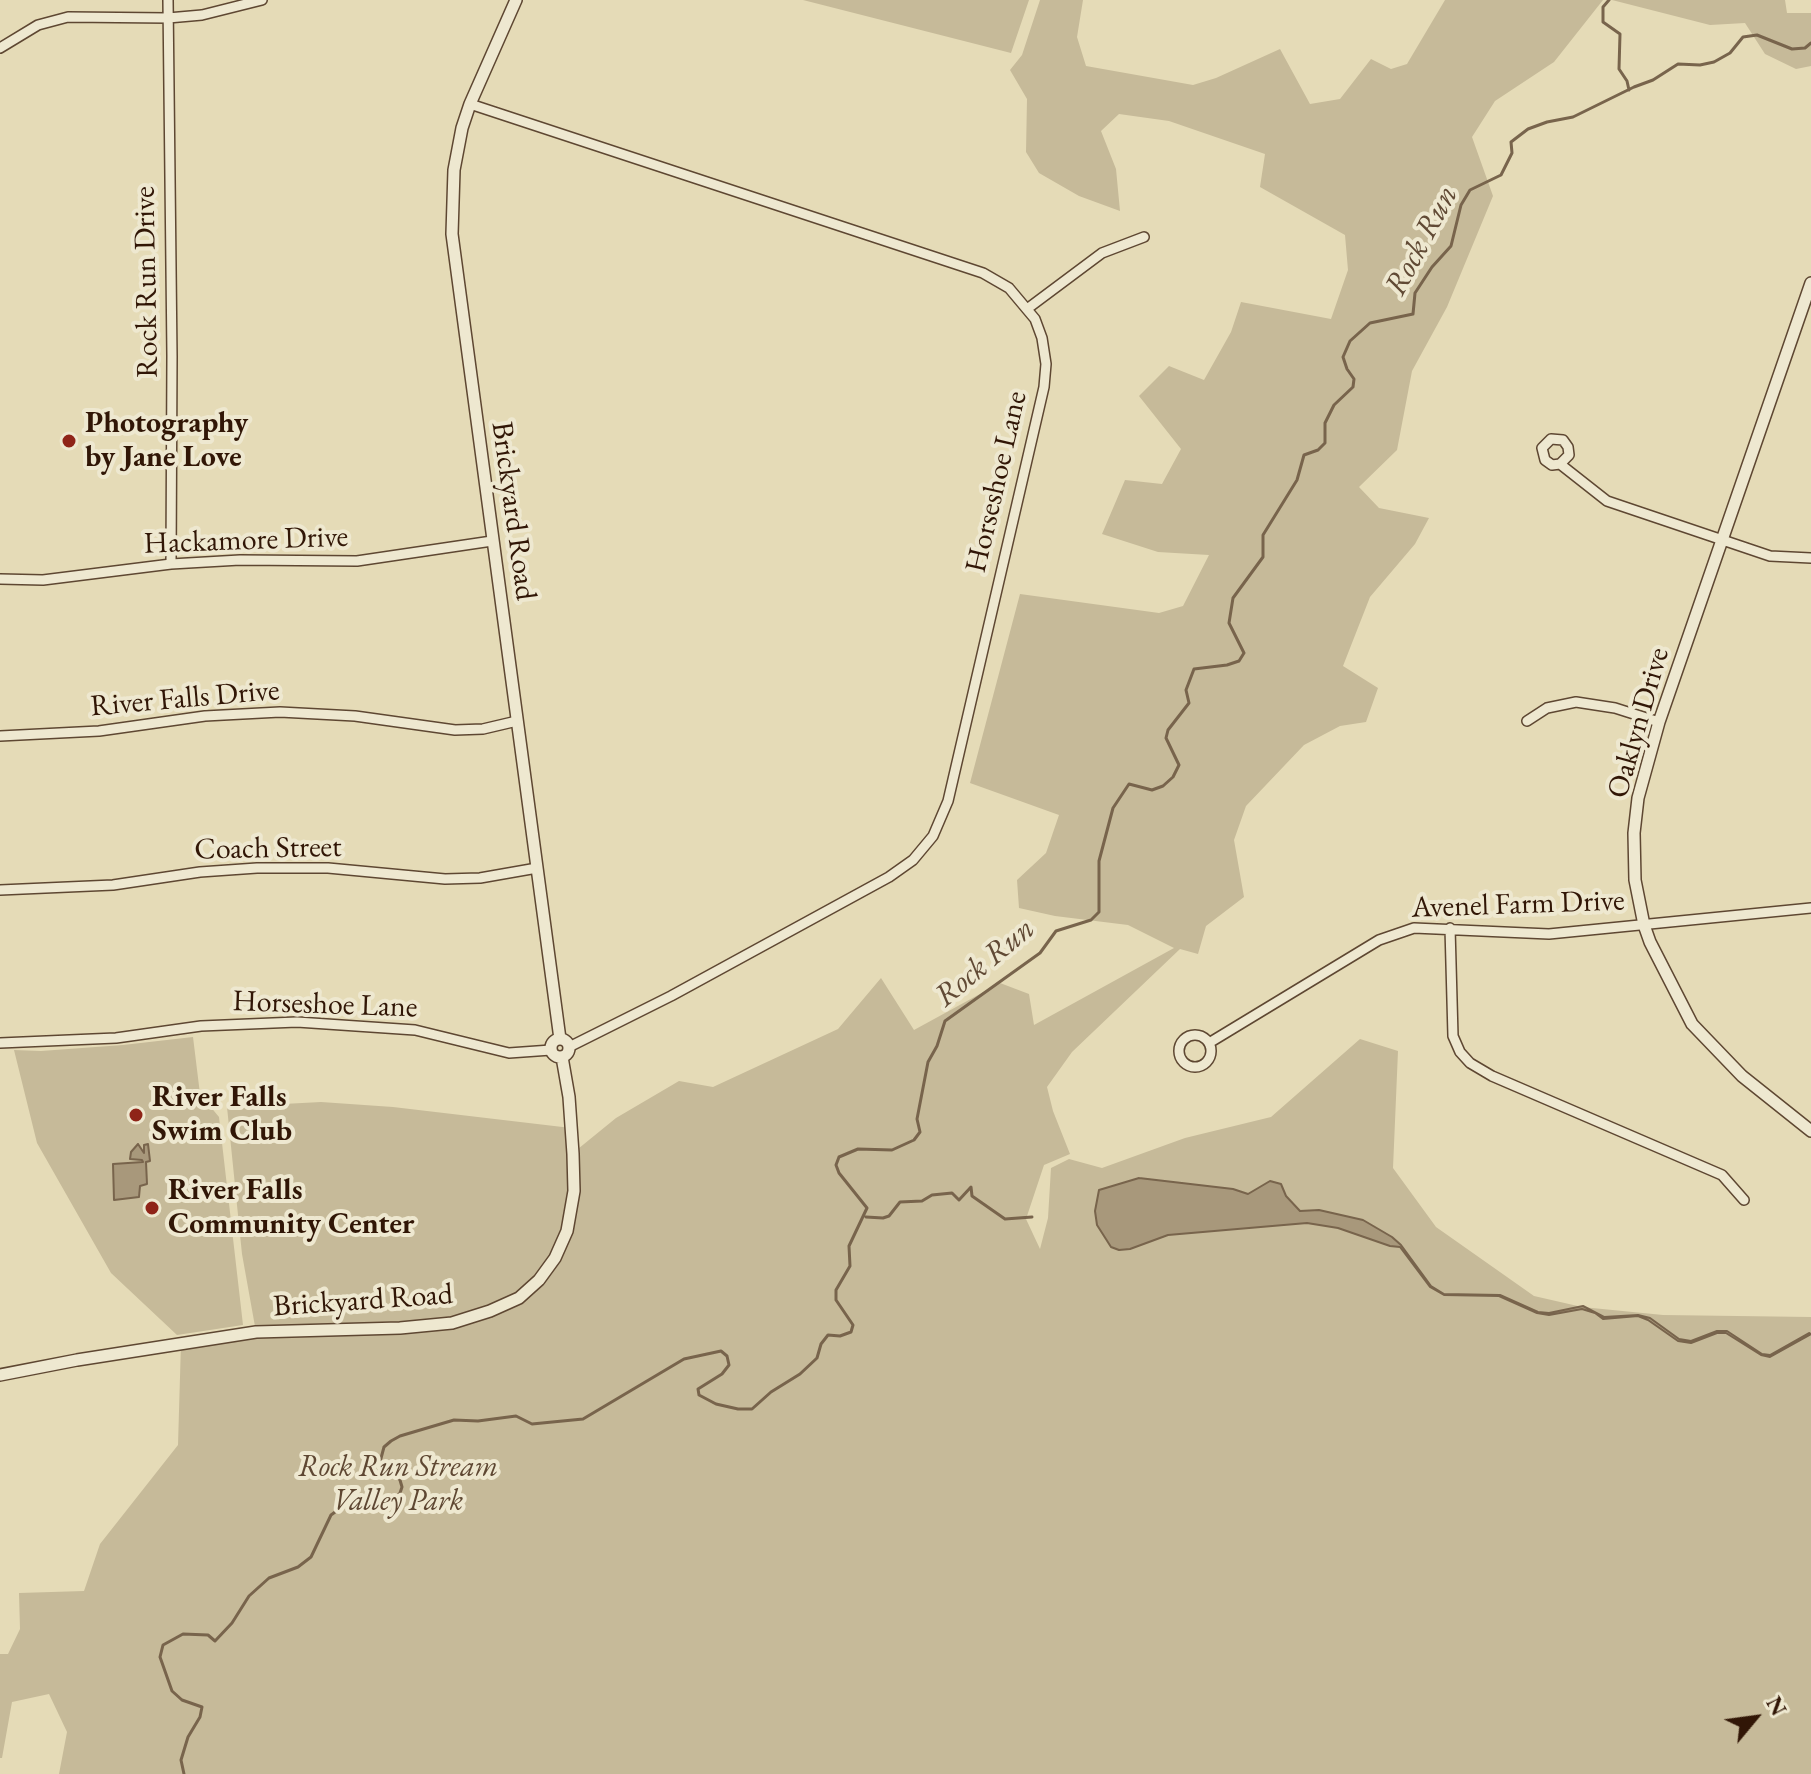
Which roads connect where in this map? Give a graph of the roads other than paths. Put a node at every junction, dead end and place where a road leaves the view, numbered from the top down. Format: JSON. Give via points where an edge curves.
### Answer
{"nodes":[{"id":1,"x":168,"y":0,"type":"edge"},
{"id":2,"x":262,"y":0,"type":"edge"},
{"id":3,"x":516,"y":0,"type":"edge"},
{"id":4,"x":168,"y":18,"type":"junction"},
{"id":5,"x":0,"y":48,"type":"edge"},
{"id":6,"x":470,"y":104,"type":"junction"},
{"id":7,"x":1144,"y":237,"type":"dead end"},
{"id":8,"x":1811,"y":283,"type":"edge"},
{"id":9,"x":1027,"y":309,"type":"junction"},
{"id":10,"x":1560,"y":464,"type":"dead end"},
{"id":11,"x":492,"y":541,"type":"junction"},
{"id":12,"x":1722,"y":541,"type":"junction"},
{"id":13,"x":1811,"y":558,"type":"edge"},
{"id":14,"x":171,"y":564,"type":"junction"},
{"id":15,"x":0,"y":579,"type":"edge"},
{"id":16,"x":517,"y":721,"type":"junction"},
{"id":17,"x":1527,"y":721,"type":"dead end"},
{"id":18,"x":1659,"y":722,"type":"junction"},
{"id":19,"x":0,"y":736,"type":"edge"},
{"id":20,"x":537,"y":868,"type":"junction"},
{"id":21,"x":0,"y":890,"type":"edge"},
{"id":22,"x":1811,"y":908,"type":"edge"},
{"id":23,"x":1644,"y":925,"type":"junction"},
{"id":24,"x":1450,"y":928,"type":"junction"},
{"id":25,"x":0,"y":1043,"type":"edge"},
{"id":26,"x":565,"y":1043,"type":"junction"},
{"id":27,"x":1209,"y":1043,"type":"dead end"},
{"id":28,"x":551,"y":1050,"type":"junction"},
{"id":29,"x":562,"y":1057,"type":"junction"},
{"id":30,"x":1811,"y":1131,"type":"edge"},
{"id":31,"x":1744,"y":1200,"type":"dead end"},
{"id":32,"x":0,"y":1375,"type":"edge"}],
"edges":[{"from":1,"to":4,"type":"street","name":"Rock Run Drive"},
{"from":2,"to":4,"type":"street"},
{"from":3,"to":6,"type":"street","name":"Brickyard Road"},
{"from":4,"to":5,"type":"street","via":[[68,17],[38,25]]},
{"from":4,"to":14,"type":"street","name":"Rock Run Drive"},
{"from":6,"to":9,"type":"street","name":"Horseshoe Lane","via":[[983,273],[1009,288]]},
{"from":6,"to":11,"type":"street","name":"Brickyard Road","via":[[454,170],[452,234]]},
{"from":7,"to":9,"type":"street","via":[[1102,253]]},
{"from":8,"to":12,"type":"street","name":"Oaklyn Drive"},
{"from":9,"to":26,"type":"street","name":"Horseshoe Lane","via":[[1042,338],[1044,387],[948,801],[933,836],[889,877],[609,1029]]},
{"from":10,"to":12,"type":"street","via":[[1607,501]]},
{"from":11,"to":14,"type":"street","name":"Hackamore Drive","via":[[357,561]]},
{"from":11,"to":16,"type":"street","name":"Brickyard Road"},
{"from":12,"to":13,"type":"street","via":[[1770,556]]},
{"from":12,"to":18,"type":"street","name":"Oaklyn Drive"},
{"from":14,"to":15,"type":"street","name":"Hackamore Drive","via":[[43,580]]},
{"from":16,"to":19,"type":"street","name":"River Falls Drive","via":[[455,730],[280,712]]},
{"from":16,"to":20,"type":"street","name":"Brickyard Road"},
{"from":17,"to":18,"type":"street","via":[[1547,708],[1576,702]]},
{"from":18,"to":23,"type":"street","name":"Oaklyn Drive","via":[[1634,833],[1635,880]]},
{"from":20,"to":21,"type":"street","name":"Coach Street","via":[[445,879],[328,868],[257,868],[113,885]]},
{"from":20,"to":26,"type":"street","name":"Brickyard Road"},
{"from":22,"to":23,"type":"street","name":"Avenel Farm Drive"},
{"from":23,"to":24,"type":"street","name":"Avenel Farm Drive","via":[[1549,934]]},
{"from":23,"to":30,"type":"street","name":"Oaklyn Drive","via":[[1692,1024],[1742,1076]]},
{"from":24,"to":27,"type":"street","name":"Avenel Farm Drive","via":[[1414,928],[1379,940]]},
{"from":24,"to":31,"type":"street","via":[[1453,1036],[1470,1063],[1722,1175]]},
{"from":25,"to":28,"type":"street","name":"Horseshoe Lane","via":[[297,1022],[415,1030],[509,1053]]},
{"from":26,"to":28,"type":"street","via":[[553,1043]]},
{"from":26,"to":29,"type":"street","via":[[568,1054]]},
{"from":28,"to":29,"type":"street"},
{"from":29,"to":32,"type":"street","name":"Brickyard Road","via":[[573,1154],[567,1231],[555,1258],[519,1298],[452,1323],[256,1332]]}]}
